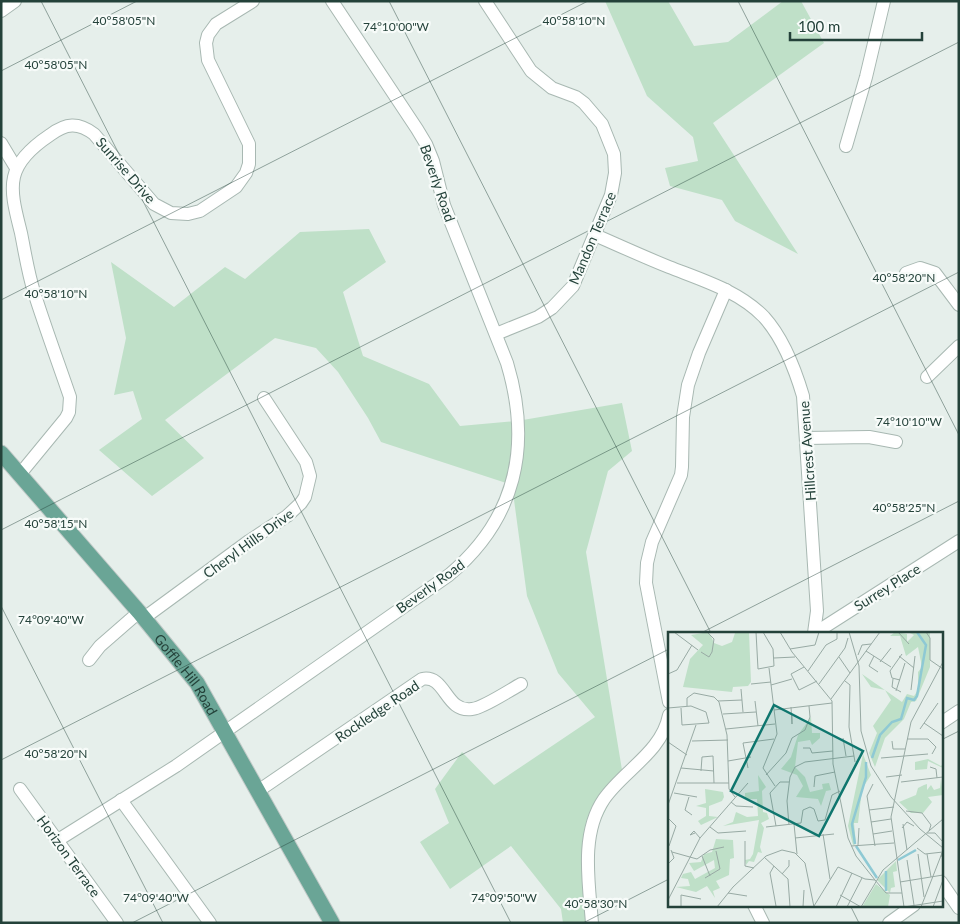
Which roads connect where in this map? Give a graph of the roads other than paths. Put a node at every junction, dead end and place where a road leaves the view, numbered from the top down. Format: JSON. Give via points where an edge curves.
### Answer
{"nodes":[{"id":1,"x":15,"y":1,"type":"edge"},
{"id":2,"x":253,"y":1,"type":"edge"},
{"id":3,"x":332,"y":1,"type":"edge"},
{"id":4,"x":485,"y":1,"type":"edge"},
{"id":5,"x":884,"y":1,"type":"edge"},
{"id":6,"x":1,"y":11,"type":"edge"},
{"id":7,"x":1,"y":143,"type":"edge"},
{"id":8,"x":846,"y":146,"type":"dead end"},
{"id":9,"x":16,"y":168,"type":"junction"},
{"id":10,"x":595,"y":235,"type":"junction"},
{"id":11,"x":906,"y":273,"type":"dead end"},
{"id":12,"x":726,"y":290,"type":"junction"},
{"id":13,"x":959,"y":304,"type":"edge"},
{"id":14,"x":496,"y":334,"type":"junction"},
{"id":15,"x":959,"y":346,"type":"edge"},
{"id":16,"x":927,"y":378,"type":"dead end"},
{"id":17,"x":264,"y":398,"type":"dead end"},
{"id":18,"x":806,"y":438,"type":"junction"},
{"id":19,"x":896,"y":442,"type":"dead end"},
{"id":20,"x":1,"y":453,"type":"edge"},
{"id":21,"x":20,"y":474,"type":"junction"},
{"id":22,"x":959,"y":541,"type":"edge"},
{"id":23,"x":142,"y":615,"type":"junction"},
{"id":24,"x":815,"y":632,"type":"edge"},
{"id":25,"x":817,"y":632,"type":"edge"},
{"id":26,"x":89,"y":660,"type":"dead end"},
{"id":27,"x":521,"y":684,"type":"dead end"},
{"id":28,"x":668,"y":697,"type":"edge"},
{"id":29,"x":959,"y":711,"type":"edge"},
{"id":30,"x":668,"y":719,"type":"edge"},
{"id":31,"x":942,"y":722,"type":"edge"},
{"id":32,"x":225,"y":732,"type":"junction"},
{"id":33,"x":20,"y":789,"type":"dead end"},
{"id":34,"x":258,"y":791,"type":"junction"},
{"id":35,"x":120,"y":800,"type":"junction"},
{"id":36,"x":58,"y":840,"type":"junction"},
{"id":37,"x":942,"y":885,"type":"edge"},
{"id":38,"x":913,"y":906,"type":"edge"},
{"id":39,"x":754,"y":907,"type":"edge"},
{"id":40,"x":959,"y":908,"type":"edge"},
{"id":41,"x":117,"y":923,"type":"edge"},
{"id":42,"x":210,"y":923,"type":"edge"},
{"id":43,"x":332,"y":923,"type":"edge"},
{"id":44,"x":592,"y":923,"type":"edge"},
{"id":45,"x":763,"y":923,"type":"edge"},
{"id":46,"x":889,"y":923,"type":"edge"}],
"edges":[{"from":1,"to":6,"type":"street"},
{"from":2,"to":9,"type":"street","name":"Sunrise Drive","via":[[216,24],[206,43],[208,60],[249,144],[249,164],[236,187],[200,211],[171,213],[154,204],[94,134],[87,128],[72,124],[58,129],[35,146]]},
{"from":3,"to":14,"type":"street","name":"Beverly Road","via":[[426,144],[444,205]]},
{"from":4,"to":10,"type":"street","name":"Mandon Terrace","via":[[532,72],[552,88],[584,103],[608,135],[614,154],[614,184]]},
{"from":5,"to":8,"type":"street"},
{"from":7,"to":9,"type":"street"},
{"from":9,"to":21,"type":"street","via":[[13,186],[34,291],[70,396],[66,418]]},
{"from":10,"to":12,"type":"street","name":"Hillcrest Avenue"},
{"from":10,"to":14,"type":"street","name":"Mandon Terrace","via":[[566,295],[538,317]]},
{"from":11,"to":13,"type":"street","via":[[920,268],[935,273]]},
{"from":12,"to":18,"type":"street","name":"Hillcrest Avenue","via":[[765,318],[778,338],[795,371],[803,396]]},
{"from":12,"to":28,"type":"street","via":[[698,353],[688,385],[683,417],[681,475],[646,563],[646,583]]},
{"from":14,"to":32,"type":"street","name":"Beverly Road","via":[[516,399],[517,453],[507,498],[484,539],[448,575]]},
{"from":15,"to":16,"type":"street"},
{"from":17,"to":23,"type":"street","name":"Cheryl Hills Drive","via":[[306,462],[310,476],[305,497],[287,516]]},
{"from":18,"to":19,"type":"street","via":[[855,437]]},
{"from":18,"to":24,"type":"street","name":"Hillcrest Avenue","via":[[817,611]]},
{"from":20,"to":21,"type":"main road","name":"Goffle Hill Road"},
{"from":21,"to":23,"type":"main road","name":"Goffle Hill Road"},
{"from":22,"to":25,"type":"street","name":"Surrey Place"},
{"from":23,"to":26,"type":"street","name":"Cheryl Hills Drive","via":[[100,646]]},
{"from":23,"to":32,"type":"main road","name":"Goffle Hill Road","via":[[197,683]]},
{"from":27,"to":34,"type":"street","name":"Rockledge Road","via":[[479,707],[466,709],[452,702],[436,682],[422,679]]},
{"from":29,"to":31,"type":"street"},
{"from":30,"to":44,"type":"street","via":[[662,736],[604,799],[592,826],[588,861]]},
{"from":32,"to":34,"type":"main road","name":"Goffle Hill Road"},
{"from":32,"to":35,"type":"street","name":"Beverly Road","via":[[162,776]]},
{"from":33,"to":36,"type":"street","name":"Horizon Terrace"},
{"from":34,"to":43,"type":"main road","name":"Goffle Hill Road"},
{"from":35,"to":36,"type":"street","name":"Beverly Road"},
{"from":35,"to":42,"type":"street"},
{"from":36,"to":41,"type":"street","name":"Horizon Terrace"},
{"from":37,"to":40,"type":"street"},
{"from":38,"to":46,"type":"street"},
{"from":39,"to":45,"type":"street"}]}
